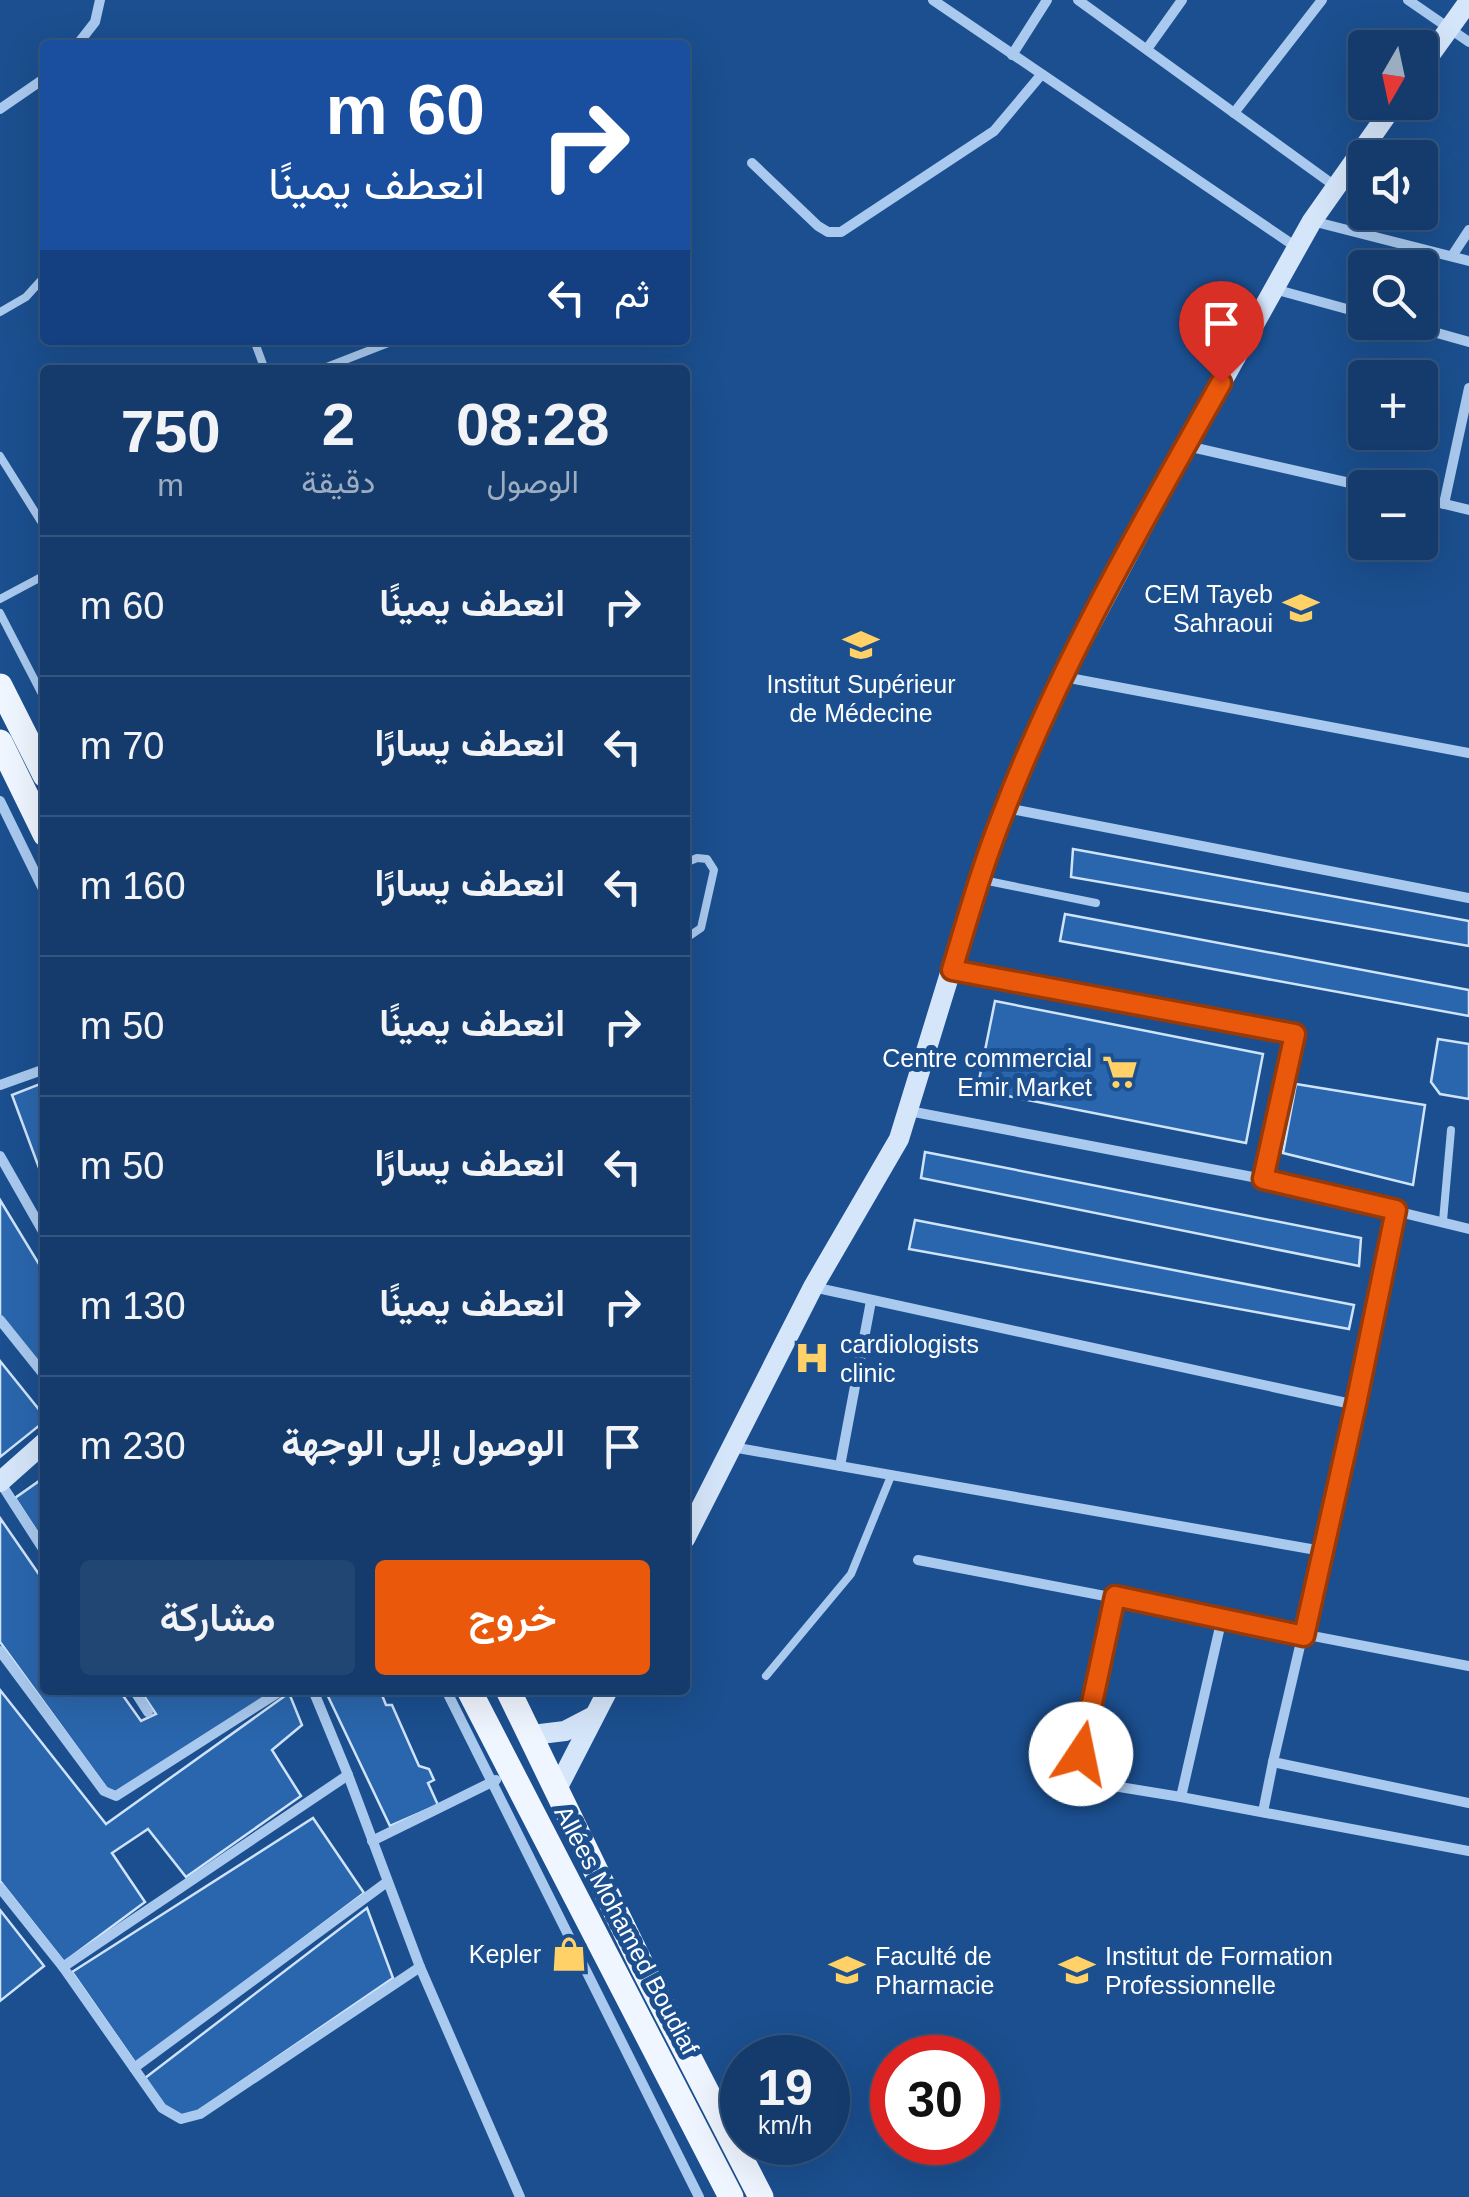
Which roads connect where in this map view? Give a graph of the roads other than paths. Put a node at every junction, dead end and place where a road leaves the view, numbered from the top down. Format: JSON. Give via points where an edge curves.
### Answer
{"nodes":[{"id":1,"x":100,"y":0,"type":"edge"},
{"id":2,"x":933,"y":0,"type":"edge"},
{"id":3,"x":1047,"y":0,"type":"edge"},
{"id":4,"x":1078,"y":0,"type":"edge"},
{"id":5,"x":1182,"y":0,"type":"edge"},
{"id":6,"x":1322,"y":0,"type":"edge"},
{"id":7,"x":1408,"y":0,"type":"edge"},
{"id":8,"x":1469,"y":2,"type":"edge"},
{"id":9,"x":1450,"y":29,"type":"junction"},
{"id":10,"x":80,"y":40,"type":"edge"},
{"id":11,"x":1469,"y":42,"type":"edge"},
{"id":12,"x":1438,"y":45,"type":"edge"},
{"id":13,"x":1147,"y":50,"type":"junction"},
{"id":14,"x":1012,"y":55,"type":"junction"},
{"id":15,"x":1041,"y":75,"type":"junction"},
{"id":16,"x":40,"y":81,"type":"edge"},
{"id":17,"x":0,"y":109,"type":"edge"},
{"id":18,"x":1234,"y":113,"type":"junction"},
{"id":19,"x":1383,"y":120,"type":"edge"},
{"id":20,"x":752,"y":163,"type":"dead end"},
{"id":21,"x":1335,"y":186,"type":"junction"},
{"id":22,"x":1312,"y":221,"type":"junction"},
{"id":23,"x":1469,"y":230,"type":"edge"},
{"id":24,"x":1297,"y":248,"type":"junction"},
{"id":25,"x":1452,"y":256,"type":"junction"},
{"id":26,"x":1469,"y":261,"type":"edge"},
{"id":27,"x":40,"y":282,"type":"edge"},
{"id":28,"x":1273,"y":289,"type":"junction"},
{"id":29,"x":1348,"y":309,"type":"edge"},
{"id":30,"x":0,"y":312,"type":"edge"},
{"id":31,"x":1438,"y":333,"type":"edge"},
{"id":32,"x":1469,"y":342,"type":"edge"},
{"id":33,"x":383,"y":345,"type":"edge"},
{"id":34,"x":332,"y":365,"type":"edge"},
{"id":35,"x":1469,"y":388,"type":"edge"},
{"id":36,"x":1186,"y":446,"type":"junction"},
{"id":37,"x":0,"y":456,"type":"edge"},
{"id":38,"x":1348,"y":483,"type":"edge"},
{"id":39,"x":1438,"y":502,"type":"edge"},
{"id":40,"x":1444,"y":504,"type":"junction"},
{"id":41,"x":1469,"y":510,"type":"edge"},
{"id":42,"x":40,"y":519,"type":"edge"},
{"id":43,"x":40,"y":578,"type":"edge"},
{"id":44,"x":0,"y":600,"type":"edge"},
{"id":45,"x":0,"y":612,"type":"edge"},
{"id":46,"x":1063,"y":677,"type":"junction"},
{"id":47,"x":0,"y":686,"type":"edge"},
{"id":48,"x":40,"y":690,"type":"edge"},
{"id":49,"x":0,"y":742,"type":"edge"},
{"id":50,"x":1469,"y":754,"type":"edge"},
{"id":51,"x":40,"y":766,"type":"edge"},
{"id":52,"x":0,"y":801,"type":"edge"},
{"id":53,"x":1004,"y":808,"type":"junction"},
{"id":54,"x":40,"y":824,"type":"edge"},
{"id":55,"x":690,"y":861,"type":"edge"},
{"id":56,"x":979,"y":879,"type":"junction"},
{"id":57,"x":40,"y":883,"type":"edge"},
{"id":58,"x":1469,"y":898,"type":"edge"},
{"id":59,"x":1096,"y":904,"type":"dead end"},
{"id":60,"x":690,"y":936,"type":"edge"},
{"id":61,"x":952,"y":970,"type":"junction"},
{"id":62,"x":40,"y":1071,"type":"edge"},
{"id":63,"x":0,"y":1085,"type":"edge"},
{"id":64,"x":910,"y":1111,"type":"junction"},
{"id":65,"x":1451,"y":1130,"type":"dead end"},
{"id":66,"x":0,"y":1156,"type":"edge"},
{"id":67,"x":1263,"y":1179,"type":"junction"},
{"id":68,"x":1396,"y":1210,"type":"junction"},
{"id":69,"x":1443,"y":1222,"type":"junction"},
{"id":70,"x":40,"y":1226,"type":"edge"},
{"id":71,"x":1469,"y":1230,"type":"edge"},
{"id":72,"x":813,"y":1286,"type":"junction"},
{"id":73,"x":871,"y":1301,"type":"junction"},
{"id":74,"x":0,"y":1320,"type":"edge"},
{"id":75,"x":40,"y":1370,"type":"edge"},
{"id":76,"x":1356,"y":1404,"type":"junction"},
{"id":77,"x":40,"y":1446,"type":"edge"},
{"id":78,"x":732,"y":1447,"type":"junction"},
{"id":79,"x":840,"y":1466,"type":"junction"},
{"id":80,"x":891,"y":1476,"type":"junction"},
{"id":81,"x":0,"y":1482,"type":"edge"},
{"id":82,"x":690,"y":1530,"type":"edge"},
{"id":83,"x":40,"y":1544,"type":"edge"},
{"id":84,"x":1322,"y":1551,"type":"junction"},
{"id":85,"x":918,"y":1560,"type":"dead end"},
{"id":86,"x":1115,"y":1596,"type":"junction"},
{"id":87,"x":1222,"y":1618,"type":"junction"},
{"id":88,"x":1304,"y":1636,"type":"junction"},
{"id":89,"x":0,"y":1652,"type":"edge"},
{"id":90,"x":1469,"y":1666,"type":"edge"},
{"id":91,"x":766,"y":1676,"type":"dead end"},
{"id":92,"x":137,"y":1695,"type":"edge"},
{"id":93,"x":274,"y":1695,"type":"edge"},
{"id":94,"x":315,"y":1695,"type":"edge"},
{"id":95,"x":449,"y":1695,"type":"edge"},
{"id":96,"x":471,"y":1695,"type":"edge"},
{"id":97,"x":511,"y":1695,"type":"edge"},
{"id":98,"x":606,"y":1695,"type":"edge"},
{"id":99,"x":148,"y":1712,"type":"dead end"},
{"id":100,"x":596,"y":1716,"type":"junction"},
{"id":101,"x":532,"y":1735,"type":"junction"},
{"id":102,"x":1273,"y":1762,"type":"junction"},
{"id":103,"x":348,"y":1774,"type":"junction"},
{"id":104,"x":501,"y":1777,"type":"junction"},
{"id":105,"x":558,"y":1787,"type":"junction"},
{"id":106,"x":1181,"y":1797,"type":"junction"},
{"id":107,"x":1469,"y":1803,"type":"edge"},
{"id":108,"x":1263,"y":1812,"type":"junction"},
{"id":109,"x":372,"y":1841,"type":"junction"},
{"id":110,"x":1469,"y":1851,"type":"edge"},
{"id":111,"x":387,"y":1882,"type":"junction"},
{"id":112,"x":0,"y":1888,"type":"edge"},
{"id":113,"x":420,"y":1967,"type":"junction"},
{"id":114,"x":63,"y":1968,"type":"junction"},
{"id":115,"x":134,"y":2068,"type":"junction"},
{"id":116,"x":673,"y":2083,"type":"junction"},
{"id":117,"x":648,"y":2096,"type":"junction"},
{"id":118,"x":520,"y":2197,"type":"edge"},
{"id":119,"x":699,"y":2197,"type":"edge"},
{"id":120,"x":731,"y":2197,"type":"edge"},
{"id":121,"x":761,"y":2197,"type":"edge"}],
"edges":[{"from":1,"to":10,"type":"street","via":[[95,22]]},
{"from":2,"to":14,"type":"street"},
{"from":3,"to":14,"type":"street"},
{"from":4,"to":13,"type":"street"},
{"from":5,"to":13,"type":"street"},
{"from":6,"to":18,"type":"street"},
{"from":7,"to":9,"type":"street"},
{"from":8,"to":9,"type":"street"},
{"from":9,"to":11,"type":"street"},
{"from":9,"to":12,"type":"street"},
{"from":13,"to":18,"type":"street"},
{"from":14,"to":15,"type":"street"},
{"from":15,"to":20,"type":"street","via":[[994,131],[841,232],[818,226]]},
{"from":15,"to":24,"type":"street"},
{"from":16,"to":17,"type":"street"},
{"from":18,"to":21,"type":"street"},
{"from":19,"to":21,"type":"street"},
{"from":21,"to":22,"type":"street"},
{"from":22,"to":24,"type":"street"},
{"from":22,"to":25,"type":"street"},
{"from":23,"to":25,"type":"street"},
{"from":24,"to":28,"type":"street"},
{"from":25,"to":26,"type":"street"},
{"from":27,"to":30,"type":"lane"},
{"from":28,"to":29,"type":"street"},
{"from":28,"to":36,"type":"street"},
{"from":31,"to":32,"type":"street"},
{"from":33,"to":34,"type":"lane"},
{"from":35,"to":40,"type":"street"},
{"from":36,"to":38,"type":"street"},
{"from":36,"to":46,"type":"street"},
{"from":37,"to":42,"type":"lane"},
{"from":39,"to":40,"type":"street"},
{"from":40,"to":41,"type":"street"},
{"from":43,"to":44,"type":"lane"},
{"from":45,"to":48,"type":"lane"},
{"from":46,"to":50,"type":"street"},
{"from":46,"to":53,"type":"street"},
{"from":47,"to":51,"type":"main road"},
{"from":49,"to":54,"type":"main road"},
{"from":52,"to":57,"type":"street"},
{"from":53,"to":56,"type":"street"},
{"from":53,"to":58,"type":"street"},
{"from":55,"to":60,"type":"lane","via":[[707,860],[714,870],[701,928]]},
{"from":56,"to":59,"type":"lane"},
{"from":56,"to":61,"type":"street"},
{"from":61,"to":64,"type":"street"},
{"from":61,"to":67,"type":"lane","via":[[1295,1034]]},
{"from":62,"to":63,"type":"street"},
{"from":64,"to":67,"type":"street"},
{"from":64,"to":72,"type":"street"},
{"from":65,"to":69,"type":"lane"},
{"from":66,"to":70,"type":"street"},
{"from":67,"to":68,"type":"street"},
{"from":68,"to":69,"type":"street"},
{"from":68,"to":76,"type":"street"},
{"from":69,"to":71,"type":"street"},
{"from":72,"to":73,"type":"street"},
{"from":72,"to":78,"type":"street"},
{"from":73,"to":76,"type":"street"},
{"from":73,"to":79,"type":"street"},
{"from":74,"to":75,"type":"street"},
{"from":76,"to":84,"type":"street"},
{"from":77,"to":81,"type":"street"},
{"from":78,"to":79,"type":"street"},
{"from":78,"to":82,"type":"street"},
{"from":79,"to":80,"type":"street"},
{"from":80,"to":84,"type":"street"},
{"from":80,"to":91,"type":"lane","via":[[851,1574]]},
{"from":81,"to":83,"type":"street"},
{"from":84,"to":88,"type":"street"},
{"from":85,"to":86,"type":"street"},
{"from":86,"to":87,"type":"street"},
{"from":86,"to":106,"type":"street","via":[[1080,1764],[1094,1782]]},
{"from":87,"to":88,"type":"street"},
{"from":87,"to":106,"type":"street"},
{"from":88,"to":90,"type":"street"},
{"from":88,"to":102,"type":"street"},
{"from":89,"to":93,"type":"street","via":[[104,1791],[116,1796]]},
{"from":92,"to":99,"type":"street"},
{"from":94,"to":103,"type":"street"},
{"from":95,"to":104,"type":"street"},
{"from":96,"to":104,"type":"main road","name":"Allées Mohamed Boudiaf"},
{"from":97,"to":101,"type":"main road","name":"Allées Mohamed Boudiaf"},
{"from":98,"to":100,"type":"street"},
{"from":100,"to":101,"type":"street","via":[[566,1731]]},
{"from":100,"to":105,"type":"street"},
{"from":101,"to":105,"type":"main road","name":"Allées Mohamed Boudiaf"},
{"from":102,"to":107,"type":"street"},
{"from":102,"to":108,"type":"street"},
{"from":103,"to":109,"type":"street"},
{"from":103,"to":114,"type":"street"},
{"from":104,"to":109,"type":"street"},
{"from":104,"to":116,"type":"main road","name":"Allées Mohamed Boudiaf"},
{"from":104,"to":117,"type":"street"},
{"from":105,"to":121,"type":"main road","name":"Allées Mohamed Boudiaf"},
{"from":106,"to":108,"type":"street"},
{"from":108,"to":110,"type":"street"},
{"from":109,"to":111,"type":"street"},
{"from":111,"to":113,"type":"street"},
{"from":111,"to":115,"type":"street"},
{"from":112,"to":114,"type":"street"},
{"from":113,"to":115,"type":"street","via":[[194,2118],[180,2119],[162,2108]]},
{"from":113,"to":118,"type":"street"},
{"from":114,"to":115,"type":"street"},
{"from":116,"to":117,"type":"street"},
{"from":116,"to":120,"type":"main road","name":"Allées Mohamed Boudiaf"},
{"from":117,"to":119,"type":"street"}]}
